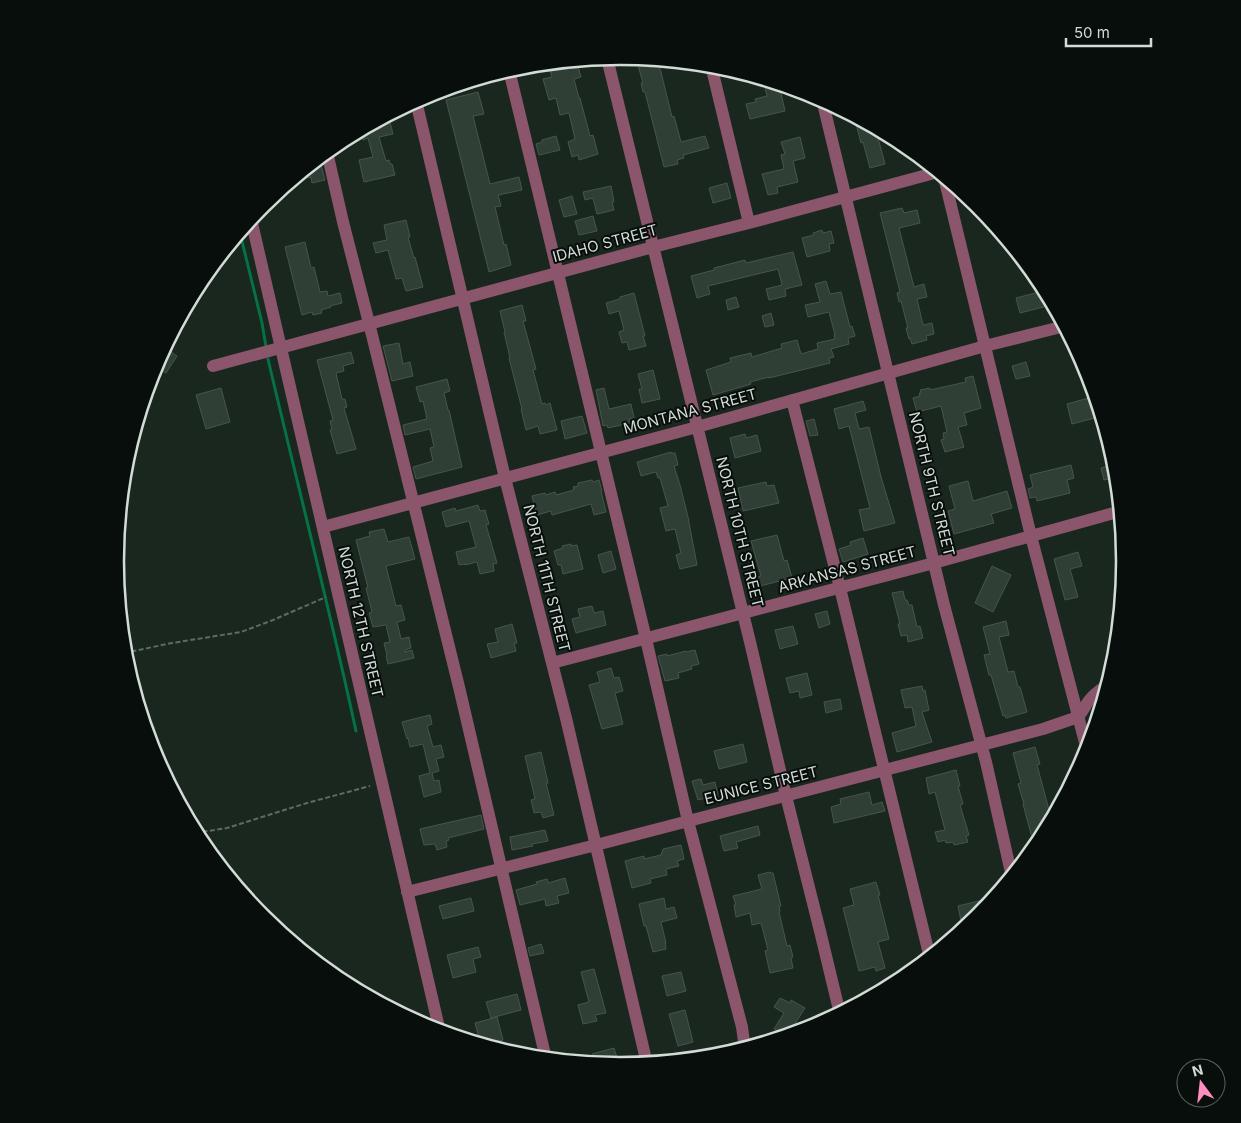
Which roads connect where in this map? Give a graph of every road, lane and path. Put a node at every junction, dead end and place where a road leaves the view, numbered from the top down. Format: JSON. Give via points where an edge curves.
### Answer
{"nodes":[{"id":1,"x":609,"y":65,"type":"edge"},
{"id":2,"x":713,"y":74,"type":"edge"},
{"id":3,"x":510,"y":78,"type":"edge"},
{"id":4,"x":418,"y":108,"type":"edge"},
{"id":5,"x":824,"y":109,"type":"edge"},
{"id":6,"x":328,"y":161,"type":"edge"},
{"id":7,"x":930,"y":174,"type":"edge"},
{"id":8,"x":947,"y":187,"type":"edge"},
{"id":9,"x":846,"y":196,"type":"junction"},
{"id":10,"x":749,"y":223,"type":"junction"},
{"id":11,"x":253,"y":227,"type":"edge"},
{"id":12,"x":653,"y":247,"type":"junction"},
{"id":13,"x":558,"y":273,"type":"junction"},
{"id":14,"x":463,"y":299,"type":"junction"},
{"id":15,"x":369,"y":323,"type":"junction"},
{"id":16,"x":1058,"y":328,"type":"edge"},
{"id":17,"x":985,"y":346,"type":"junction"},
{"id":18,"x":281,"y":347,"type":"junction"},
{"id":19,"x":213,"y":366,"type":"dead end"},
{"id":20,"x":888,"y":373,"type":"junction"},
{"id":21,"x":792,"y":400,"type":"junction"},
{"id":22,"x":697,"y":427,"type":"junction"},
{"id":23,"x":600,"y":452,"type":"junction"},
{"id":24,"x":505,"y":478,"type":"junction"},
{"id":25,"x":414,"y":502,"type":"junction"},
{"id":26,"x":1114,"y":513,"type":"edge"},
{"id":27,"x":323,"y":527,"type":"junction"},
{"id":28,"x":1031,"y":536,"type":"junction"},
{"id":29,"x":934,"y":563,"type":"junction"},
{"id":30,"x":840,"y":588,"type":"junction"},
{"id":31,"x":338,"y":592,"type":"junction"},
{"id":32,"x":743,"y":613,"type":"junction"},
{"id":33,"x":646,"y":639,"type":"junction"},
{"id":34,"x":133,"y":651,"type":"edge"},
{"id":35,"x":552,"y":663,"type":"junction"},
{"id":36,"x":1100,"y":692,"type":"edge"},
{"id":37,"x":1078,"y":717,"type":"junction"},
{"id":38,"x":1084,"y":739,"type":"edge"},
{"id":39,"x":981,"y":746,"type":"junction"},
{"id":40,"x":884,"y":770,"type":"junction"},
{"id":41,"x":381,"y":782,"type":"junction"},
{"id":42,"x":786,"y":796,"type":"junction"},
{"id":43,"x":688,"y":821,"type":"junction"},
{"id":44,"x":205,"y":832,"type":"edge"},
{"id":45,"x":596,"y":845,"type":"junction"},
{"id":46,"x":501,"y":869,"type":"junction"},
{"id":47,"x":1010,"y":869,"type":"edge"},
{"id":48,"x":407,"y":892,"type":"junction"},
{"id":49,"x":928,"y":951,"type":"edge"},
{"id":50,"x":838,"y":1008,"type":"edge"},
{"id":51,"x":438,"y":1023,"type":"edge"},
{"id":52,"x":744,"y":1042,"type":"edge"},
{"id":53,"x":544,"y":1052,"type":"edge"},
{"id":54,"x":645,"y":1057,"type":"edge"}],
"edges":[{"from":1,"to":12,"type":"street","name":"NORTH 10TH STREET"},
{"from":2,"to":10,"type":"street"},
{"from":3,"to":13,"type":"street"},
{"from":4,"to":14,"type":"street","name":"NORTH 11TH STREET"},
{"from":5,"to":9,"type":"street","name":"NORTH 9TH STREET"},
{"from":6,"to":15,"type":"street"},
{"from":7,"to":9,"type":"street","name":"IDAHO STREET"},
{"from":8,"to":17,"type":"street"},
{"from":9,"to":10,"type":"street","name":"IDAHO STREET"},
{"from":9,"to":20,"type":"street","name":"NORTH 9TH STREET"},
{"from":10,"to":12,"type":"street","name":"IDAHO STREET"},
{"from":11,"to":18,"type":"street","name":"NORTH 12TH STREET"},
{"from":12,"to":13,"type":"street","name":"IDAHO STREET"},
{"from":12,"to":22,"type":"street","name":"NORTH 10TH STREET"},
{"from":13,"to":14,"type":"street","name":"IDAHO STREET"},
{"from":13,"to":23,"type":"street"},
{"from":14,"to":15,"type":"street","name":"IDAHO STREET"},
{"from":14,"to":24,"type":"street","name":"NORTH 11TH STREET"},
{"from":15,"to":18,"type":"street","name":"IDAHO STREET"},
{"from":15,"to":25,"type":"street"},
{"from":16,"to":17,"type":"street","name":"MONTANA STREET"},
{"from":17,"to":20,"type":"street","name":"MONTANA STREET"},
{"from":17,"to":28,"type":"street"},
{"from":18,"to":19,"type":"street","name":"IDAHO STREET"},
{"from":18,"to":27,"type":"street","name":"NORTH 12TH STREET"},
{"from":20,"to":21,"type":"street","name":"MONTANA STREET"},
{"from":20,"to":29,"type":"street","name":"NORTH 9TH STREET"},
{"from":21,"to":22,"type":"street","name":"MONTANA STREET"},
{"from":21,"to":30,"type":"street"},
{"from":22,"to":23,"type":"street","name":"MONTANA STREET"},
{"from":22,"to":32,"type":"street","name":"NORTH 10TH STREET"},
{"from":23,"to":24,"type":"street","name":"MONTANA STREET"},
{"from":23,"to":33,"type":"street"},
{"from":24,"to":25,"type":"street","name":"MONTANA STREET"},
{"from":24,"to":35,"type":"street","name":"NORTH 11TH STREET"},
{"from":25,"to":27,"type":"street","name":"MONTANA STREET"},
{"from":25,"to":46,"type":"street"},
{"from":26,"to":28,"type":"street","name":"ARKANSAS STREET"},
{"from":27,"to":31,"type":"street","name":"NORTH 12TH STREET"},
{"from":28,"to":29,"type":"street","name":"ARKANSAS STREET"},
{"from":28,"to":37,"type":"street"},
{"from":29,"to":30,"type":"street","name":"ARKANSAS STREET"},
{"from":29,"to":39,"type":"street","name":"NORTH 9TH STREET"},
{"from":30,"to":32,"type":"street","name":"ARKANSAS STREET"},
{"from":30,"to":40,"type":"street"},
{"from":31,"to":34,"type":"path","via":[[241,632]]},
{"from":31,"to":41,"type":"street","name":"NORTH 12TH STREET"},
{"from":32,"to":33,"type":"street","name":"ARKANSAS STREET"},
{"from":32,"to":42,"type":"street","name":"NORTH 10TH STREET"},
{"from":33,"to":35,"type":"street","name":"ARKANSAS STREET"},
{"from":33,"to":43,"type":"street"},
{"from":35,"to":45,"type":"street","name":"NORTH 11TH STREET"},
{"from":36,"to":37,"type":"street"},
{"from":37,"to":38,"type":"street"},
{"from":37,"to":39,"type":"street","name":"EUNICE STREET"},
{"from":39,"to":40,"type":"street","name":"EUNICE STREET"},
{"from":39,"to":47,"type":"street","name":"NORTH 9TH STREET"},
{"from":40,"to":42,"type":"street","name":"EUNICE STREET"},
{"from":40,"to":49,"type":"street"},
{"from":41,"to":44,"type":"path","via":[[227,828]]},
{"from":41,"to":48,"type":"street","name":"NORTH 12TH STREET"},
{"from":42,"to":43,"type":"street","name":"EUNICE STREET"},
{"from":42,"to":50,"type":"street","name":"NORTH 10TH STREET"},
{"from":43,"to":45,"type":"street","name":"EUNICE STREET"},
{"from":43,"to":52,"type":"street"},
{"from":45,"to":46,"type":"street","name":"EUNICE STREET"},
{"from":45,"to":54,"type":"street","name":"NORTH 11TH STREET"},
{"from":46,"to":48,"type":"street","name":"EUNICE STREET"},
{"from":46,"to":53,"type":"street"},
{"from":48,"to":51,"type":"street","name":"NORTH 12TH STREET"}]}
